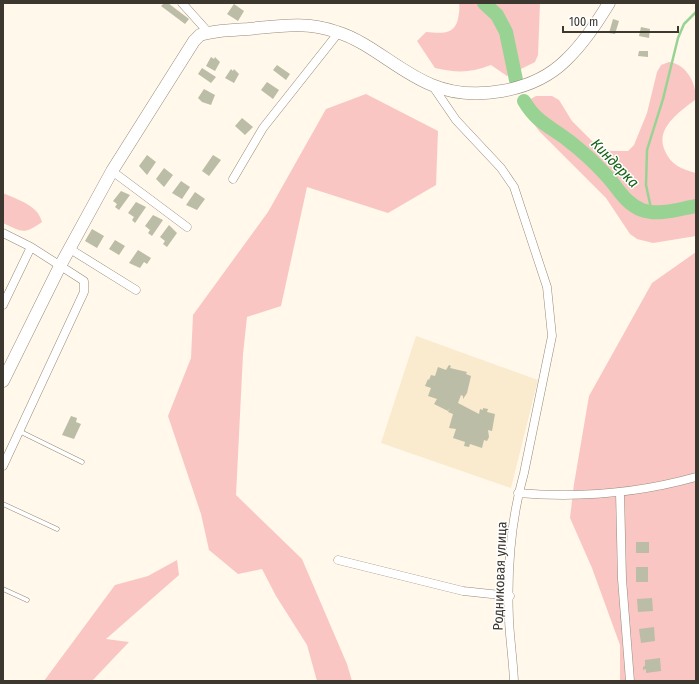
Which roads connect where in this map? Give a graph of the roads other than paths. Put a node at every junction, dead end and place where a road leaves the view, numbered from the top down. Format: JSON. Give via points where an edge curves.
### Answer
{"nodes":[{"id":1,"x":182,"y":3,"type":"edge"},
{"id":2,"x":609,"y":3,"type":"edge"},
{"id":3,"x":208,"y":32,"type":"junction"},
{"id":4,"x":339,"y":32,"type":"junction"},
{"id":5,"x":432,"y":85,"type":"junction"},
{"id":6,"x":112,"y":171,"type":"junction"},
{"id":7,"x":233,"y":179,"type":"dead end"},
{"id":8,"x":187,"y":227,"type":"dead end"},
{"id":9,"x":3,"y":233,"type":"edge"},
{"id":10,"x":31,"y":247,"type":"junction"},
{"id":11,"x":70,"y":249,"type":"junction"},
{"id":12,"x":60,"y":266,"type":"junction"},
{"id":13,"x":136,"y":290,"type":"dead end"},
{"id":14,"x":3,"y":305,"type":"edge"},
{"id":15,"x":3,"y":381,"type":"edge"},
{"id":16,"x":19,"y":431,"type":"junction"},
{"id":17,"x":82,"y":462,"type":"dead end"},
{"id":18,"x":3,"y":466,"type":"edge"},
{"id":19,"x":696,"y":477,"type":"edge"},
{"id":20,"x":620,"y":492,"type":"junction"},
{"id":21,"x":518,"y":494,"type":"junction"},
{"id":22,"x":3,"y":504,"type":"edge"},
{"id":23,"x":57,"y":529,"type":"dead end"},
{"id":24,"x":338,"y":560,"type":"dead end"},
{"id":25,"x":3,"y":589,"type":"edge"},
{"id":26,"x":510,"y":596,"type":"junction"},
{"id":27,"x":27,"y":600,"type":"dead end"},
{"id":28,"x":514,"y":681,"type":"edge"},
{"id":29,"x":630,"y":681,"type":"edge"}],
"edges":[{"from":1,"to":3,"type":"street"},
{"from":2,"to":5,"type":"street","via":[[588,36],[565,62],[530,82],[499,92],[478,93],[457,92]]},
{"from":3,"to":4,"type":"street","via":[[290,24],[320,26]]},
{"from":3,"to":6,"type":"street","via":[[194,41]]},
{"from":4,"to":5,"type":"street"},
{"from":4,"to":7,"type":"street","via":[[263,128]]},
{"from":5,"to":21,"type":"street","name":"Родниковая улица","via":[[456,120],[501,168],[514,187],[548,287],[552,336]]},
{"from":6,"to":8,"type":"street"},
{"from":6,"to":11,"type":"street"},
{"from":9,"to":10,"type":"street"},
{"from":10,"to":12,"type":"street"},
{"from":10,"to":14,"type":"street"},
{"from":11,"to":12,"type":"street"},
{"from":11,"to":13,"type":"street"},
{"from":12,"to":15,"type":"street"},
{"from":12,"to":16,"type":"street","via":[[84,281],[84,292]]},
{"from":16,"to":17,"type":"lane"},
{"from":16,"to":18,"type":"street"},
{"from":19,"to":20,"type":"street","via":[[668,485]]},
{"from":20,"to":21,"type":"street"},
{"from":20,"to":29,"type":"street","via":[[621,571]]},
{"from":21,"to":26,"type":"street","name":"Родниковая улица","via":[[511,548]]},
{"from":22,"to":23,"type":"lane"},
{"from":24,"to":26,"type":"street","via":[[456,589]]},
{"from":25,"to":27,"type":"lane"},
{"from":26,"to":28,"type":"street","name":"Родниковая улица","via":[[509,619]]}]}
